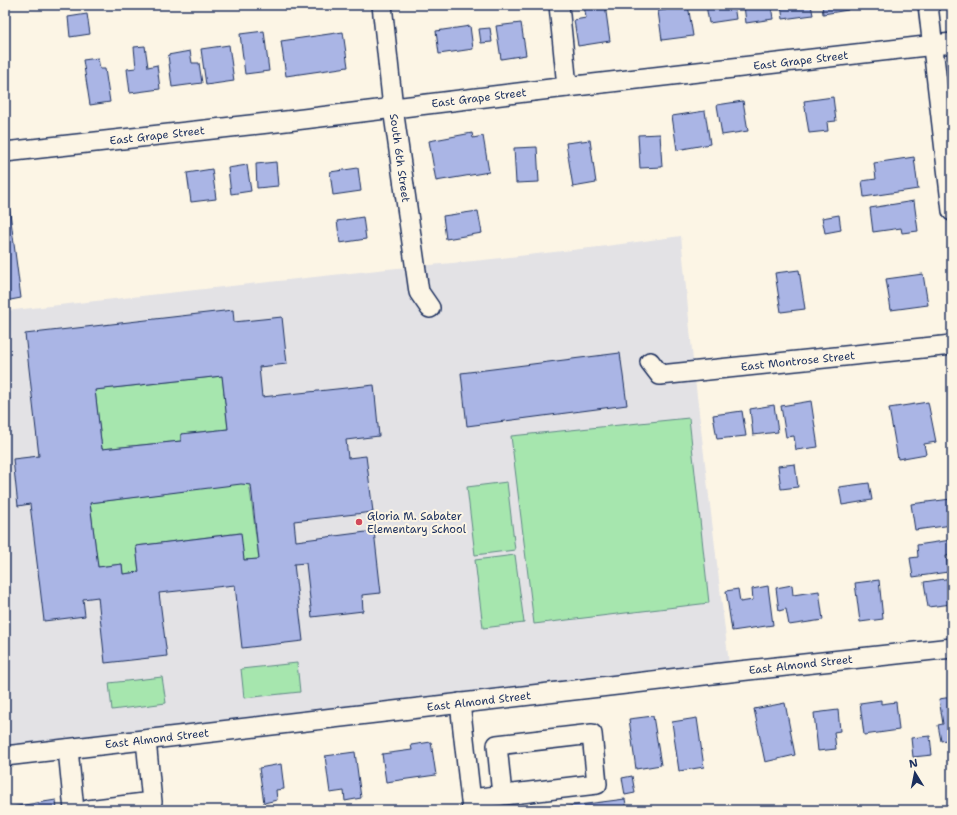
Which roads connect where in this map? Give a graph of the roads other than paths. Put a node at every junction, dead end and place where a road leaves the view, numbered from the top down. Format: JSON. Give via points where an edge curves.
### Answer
{"nodes":[{"id":1,"x":382,"y":5,"type":"edge"},
{"id":2,"x":559,"y":5,"type":"edge"},
{"id":3,"x":928,"y":5,"type":"edge"},
{"id":4,"x":952,"y":43,"type":"edge"},
{"id":5,"x":933,"y":46,"type":"junction"},
{"id":6,"x":567,"y":87,"type":"junction"},
{"id":7,"x":393,"y":108,"type":"junction"},
{"id":8,"x":5,"y":152,"type":"edge"},
{"id":9,"x":952,"y":211,"type":"edge"},
{"id":10,"x":430,"y":308,"type":"dead end"},
{"id":11,"x":952,"y":345,"type":"edge"},
{"id":12,"x":650,"y":362,"type":"dead end"},
{"id":13,"x":952,"y":648,"type":"edge"},
{"id":14,"x":460,"y":704,"type":"junction"},
{"id":15,"x":146,"y":740,"type":"junction"},
{"id":16,"x":68,"y":749,"type":"junction"},
{"id":17,"x":5,"y":756,"type":"edge"},
{"id":18,"x":502,"y":795,"type":"junction"},
{"id":19,"x":471,"y":804,"type":"edge"},
{"id":20,"x":74,"y":810,"type":"edge"},
{"id":21,"x":88,"y":810,"type":"edge"}],
"edges":[{"from":1,"to":7,"type":"street","name":"South 6th Street"},
{"from":2,"to":6,"type":"street"},
{"from":3,"to":5,"type":"street"},
{"from":4,"to":5,"type":"street","name":"East Grape Street"},
{"from":5,"to":6,"type":"street","name":"East Grape Street"},
{"from":5,"to":9,"type":"street"},
{"from":6,"to":7,"type":"street","name":"East Grape Street"},
{"from":7,"to":8,"type":"street","name":"East Grape Street"},
{"from":7,"to":10,"type":"street","name":"South 6th Street","via":[[419,292]]},
{"from":11,"to":12,"type":"street","name":"East Montrose Street","via":[[660,375]]},
{"from":13,"to":14,"type":"street","name":"East Almond Street"},
{"from":14,"to":15,"type":"street","name":"East Almond Street"},
{"from":14,"to":19,"type":"street"},
{"from":15,"to":16,"type":"street","name":"East Almond Street"},
{"from":15,"to":21,"type":"street","via":[[152,802]]},
{"from":16,"to":17,"type":"street","name":"East Almond Street"},
{"from":16,"to":20,"type":"street"},
{"from":18,"to":18,"type":"street","via":[[597,784],[592,734],[497,745]]},
{"from":18,"to":19,"type":"street"}]}
